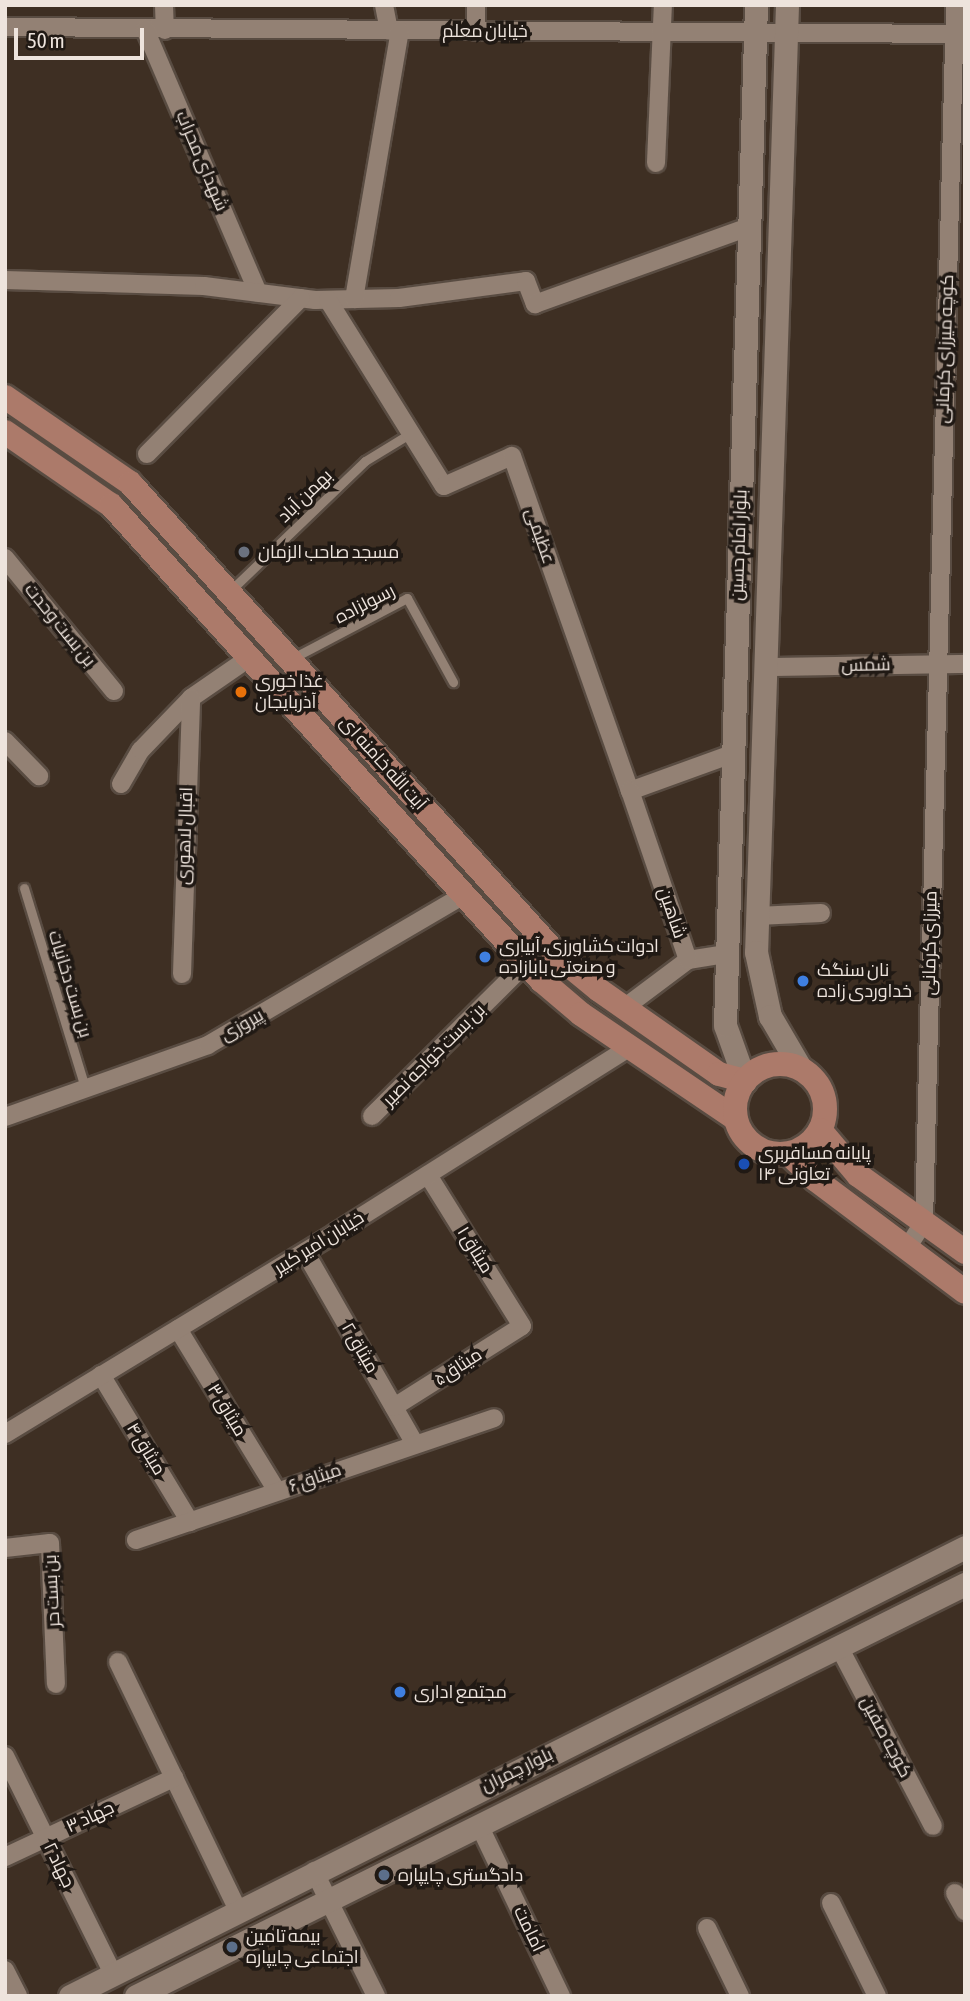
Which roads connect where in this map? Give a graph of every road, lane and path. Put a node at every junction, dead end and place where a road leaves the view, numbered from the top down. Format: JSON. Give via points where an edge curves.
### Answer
{"nodes":[{"id":1,"x":164,"y":5,"type":"edge"},
{"id":2,"x":384,"y":5,"type":"edge"},
{"id":3,"x":476,"y":5,"type":"edge"},
{"id":4,"x":663,"y":5,"type":"edge"},
{"id":5,"x":756,"y":5,"type":"edge"},
{"id":6,"x":787,"y":5,"type":"edge"},
{"id":7,"x":955,"y":5,"type":"edge"},
{"id":8,"x":5,"y":27,"type":"edge"},
{"id":9,"x":145,"y":29,"type":"junction"},
{"id":10,"x":165,"y":30,"type":"junction"},
{"id":11,"x":394,"y":31,"type":"junction"},
{"id":12,"x":476,"y":31,"type":"junction"},
{"id":13,"x":663,"y":32,"type":"junction"},
{"id":14,"x":755,"y":34,"type":"junction"},
{"id":15,"x":786,"y":34,"type":"junction"},
{"id":16,"x":959,"y":34,"type":"edge"},
{"id":17,"x":656,"y":163,"type":"dead end"},
{"id":18,"x":749,"y":227,"type":"junction"},
{"id":19,"x":5,"y":280,"type":"edge"},
{"id":20,"x":258,"y":293,"type":"junction"},
{"id":21,"x":301,"y":298,"type":"junction"},
{"id":22,"x":354,"y":299,"type":"junction"},
{"id":23,"x":328,"y":300,"type":"junction"},
{"id":24,"x":5,"y":397,"type":"edge"},
{"id":25,"x":5,"y":432,"type":"edge"},
{"id":26,"x":411,"y":433,"type":"junction"},
{"id":27,"x":147,"y":454,"type":"dead end"},
{"id":28,"x":5,"y":558,"type":"edge"},
{"id":29,"x":229,"y":592,"type":"junction"},
{"id":30,"x":249,"y":658,"type":"junction"},
{"id":31,"x":290,"y":660,"type":"junction"},
{"id":32,"x":936,"y":664,"type":"junction"},
{"id":33,"x":965,"y":664,"type":"edge"},
{"id":34,"x":767,"y":667,"type":"junction"},
{"id":35,"x":453,"y":682,"type":"dead end"},
{"id":36,"x":114,"y":691,"type":"dead end"},
{"id":37,"x":191,"y":698,"type":"junction"},
{"id":38,"x":5,"y":741,"type":"edge"},
{"id":39,"x":732,"y":754,"type":"junction"},
{"id":40,"x":39,"y":776,"type":"dead end"},
{"id":41,"x":121,"y":784,"type":"dead end"},
{"id":42,"x":629,"y":790,"type":"junction"},
{"id":43,"x":24,"y":888,"type":"dead end"},
{"id":44,"x":462,"y":895,"type":"junction"},
{"id":45,"x":821,"y":913,"type":"dead end"},
{"id":46,"x":757,"y":916,"type":"junction"},
{"id":47,"x":727,"y":954,"type":"junction"},
{"id":48,"x":688,"y":960,"type":"junction"},
{"id":49,"x":525,"y":964,"type":"junction"},
{"id":50,"x":182,"y":974,"type":"dead end"},
{"id":51,"x":624,"y":1008,"type":"junction"},
{"id":52,"x":630,"y":1047,"type":"junction"},
{"id":53,"x":801,"y":1069,"type":"junction"},
{"id":54,"x":745,"y":1081,"type":"junction"},
{"id":55,"x":85,"y":1088,"type":"junction"},
{"id":56,"x":372,"y":1116,"type":"dead end"},
{"id":57,"x":5,"y":1117,"type":"edge"},
{"id":58,"x":736,"y":1119,"type":"junction"},
{"id":59,"x":820,"y":1130,"type":"junction"},
{"id":60,"x":789,"y":1154,"type":"junction"},
{"id":61,"x":428,"y":1175,"type":"junction"},
{"id":62,"x":923,"y":1222,"type":"junction"},
{"id":63,"x":907,"y":1248,"type":"junction"},
{"id":64,"x":305,"y":1252,"type":"junction"},
{"id":65,"x":965,"y":1252,"type":"edge"},
{"id":66,"x":965,"y":1292,"type":"edge"},
{"id":67,"x":522,"y":1326,"type":"joint"},
{"id":68,"x":178,"y":1329,"type":"junction"},
{"id":69,"x":102,"y":1375,"type":"junction"},
{"id":70,"x":394,"y":1408,"type":"junction"},
{"id":71,"x":494,"y":1418,"type":"dead end"},
{"id":72,"x":5,"y":1434,"type":"edge"},
{"id":73,"x":415,"y":1444,"type":"junction"},
{"id":74,"x":277,"y":1492,"type":"junction"},
{"id":75,"x":190,"y":1522,"type":"junction"},
{"id":76,"x":136,"y":1540,"type":"dead end"},
{"id":77,"x":965,"y":1547,"type":"edge"},
{"id":78,"x":5,"y":1548,"type":"edge"},
{"id":79,"x":965,"y":1584,"type":"edge"},
{"id":80,"x":839,"y":1647,"type":"junction"},
{"id":81,"x":118,"y":1662,"type":"dead end"},
{"id":82,"x":57,"y":1684,"type":"dead end"},
{"id":83,"x":5,"y":1756,"type":"edge"},
{"id":84,"x":174,"y":1778,"type":"junction"},
{"id":85,"x":479,"y":1825,"type":"junction"},
{"id":86,"x":933,"y":1826,"type":"dead end"},
{"id":87,"x":46,"y":1838,"type":"junction"},
{"id":88,"x":5,"y":1857,"type":"edge"},
{"id":89,"x":314,"y":1871,"type":"junction"},
{"id":90,"x":955,"y":1893,"type":"dead end"},
{"id":91,"x":329,"y":1899,"type":"junction"},
{"id":92,"x":831,"y":1903,"type":"dead end"},
{"id":93,"x":238,"y":1910,"type":"junction"},
{"id":94,"x":965,"y":1911,"type":"edge"},
{"id":95,"x":707,"y":1928,"type":"dead end"},
{"id":96,"x":5,"y":1970,"type":"edge"},
{"id":97,"x":113,"y":1974,"type":"junction"},
{"id":98,"x":18,"y":1996,"type":"edge"},
{"id":99,"x":70,"y":1996,"type":"edge"},
{"id":100,"x":136,"y":1996,"type":"edge"},
{"id":101,"x":376,"y":1996,"type":"edge"},
{"id":102,"x":561,"y":1996,"type":"edge"},
{"id":103,"x":740,"y":1996,"type":"edge"},
{"id":104,"x":877,"y":1996,"type":"edge"}],
"edges":[{"from":1,"to":10,"type":"street"},
{"from":2,"to":11,"type":"street"},
{"from":3,"to":12,"type":"street"},
{"from":4,"to":13,"type":"street"},
{"from":5,"to":14,"type":"street","name":"بلوار امام حسین"},
{"from":6,"to":15,"type":"street","name":"بلوار امام حسین"},
{"from":7,"to":16,"type":"street","name":"کوچه میرزای کرمانی"},
{"from":8,"to":9,"type":"street","name":"خیابان معلم"},
{"from":9,"to":10,"type":"street","name":"خیابان معلم"},
{"from":9,"to":20,"type":"street","name":"شهدای محراب"},
{"from":10,"to":11,"type":"street","name":"خیابان معلم"},
{"from":11,"to":12,"type":"street","name":"خیابان معلم"},
{"from":11,"to":22,"type":"street"},
{"from":12,"to":13,"type":"street","name":"خیابان معلم"},
{"from":13,"to":14,"type":"street","name":"خیابان معلم"},
{"from":13,"to":17,"type":"street"},
{"from":14,"to":15,"type":"street","name":"خیابان معلم"},
{"from":14,"to":18,"type":"street","name":"بلوار امام حسین"},
{"from":15,"to":16,"type":"street","name":"خیابان معلم"},
{"from":15,"to":34,"type":"street","name":"بلوار امام حسین"},
{"from":16,"to":32,"type":"street","name":"کوچه میرزای کرمانی"},
{"from":18,"to":22,"type":"street","via":[[534,304],[526,281],[400,298]]},
{"from":18,"to":39,"type":"street","name":"بلوار امام حسین"},
{"from":19,"to":20,"type":"street","via":[[204,286]]},
{"from":20,"to":21,"type":"street"},
{"from":21,"to":23,"type":"street"},
{"from":21,"to":27,"type":"street"},
{"from":22,"to":23,"type":"street"},
{"from":23,"to":26,"type":"street","name":"عظیمی"},
{"from":24,"to":29,"type":"main road","name":"آیت الله خامنه ای","via":[[130,483]]},
{"from":25,"to":30,"type":"main road","name":"آیت الله خامنه ای","via":[[111,505]]},
{"from":26,"to":29,"type":"lane","name":"بهمن آباد","via":[[365,461]]},
{"from":26,"to":42,"type":"street","name":"عظیمی","via":[[444,486],[512,456]]},
{"from":28,"to":36,"type":"street","name":"بن بست وحدت"},
{"from":29,"to":31,"type":"main road","name":"آیت الله خامنه ای"},
{"from":30,"to":37,"type":"street"},
{"from":30,"to":44,"type":"main road","name":"آیت الله خامنه ای"},
{"from":31,"to":35,"type":"lane","name":"رسولزاده","via":[[407,598]]},
{"from":31,"to":51,"type":"main road","name":"آیت الله خامنه ای","via":[[525,922],[560,958]]},
{"from":32,"to":33,"type":"street","name":"شمس"},
{"from":32,"to":34,"type":"street","name":"شمس"},
{"from":32,"to":62,"type":"street","name":"میرزای کرمانی"},
{"from":34,"to":46,"type":"street","name":"بلوار امام حسین"},
{"from":37,"to":41,"type":"street","via":[[141,750]]},
{"from":37,"to":50,"type":"street","name":"اقبال لاهوری"},
{"from":38,"to":40,"type":"street"},
{"from":39,"to":42,"type":"street"},
{"from":39,"to":47,"type":"street","name":"بلوار امام حسین"},
{"from":42,"to":48,"type":"street","name":"شاهین"},
{"from":43,"to":55,"type":"lane","name":"بن بست دخانیات"},
{"from":44,"to":49,"type":"main road","name":"آیت الله خامنه ای"},
{"from":44,"to":55,"type":"street","name":"پیروزی","via":[[208,1045]]},
{"from":45,"to":46,"type":"street"},
{"from":46,"to":53,"type":"street","name":"بلوار امام حسین","via":[[756,952],[770,1016]]},
{"from":47,"to":48,"type":"street"},
{"from":47,"to":54,"type":"street","name":"بلوار امام حسین","via":[[725,1025]]},
{"from":48,"to":51,"type":"street","name":"شاهین"},
{"from":49,"to":52,"type":"main road","name":"آیت الله خامنه ای","via":[[581,1014]]},
{"from":49,"to":56,"type":"street","name":"بن بست خواجه نصیر"},
{"from":51,"to":54,"type":"main road","name":"آیت الله خامنه ای","via":[[719,1074]]},
{"from":52,"to":58,"type":"main road","name":"آیت الله خامنه ای"},
{"from":52,"to":61,"type":"street","name":"خیابان امیر کبیر"},
{"from":53,"to":54,"type":"main road","via":[[771,1065]]},
{"from":53,"to":59,"type":"main road","via":[[820,1089],[825,1110]]},
{"from":54,"to":58,"type":"main road","via":[[735,1105]]},
{"from":55,"to":57,"type":"street","name":"پیروزی"},
{"from":58,"to":60,"type":"main road","via":[[750,1143],[761,1151]]},
{"from":59,"to":60,"type":"main road","via":[[802,1149]]},
{"from":59,"to":62,"type":"main road","via":[[858,1175]]},
{"from":60,"to":63,"type":"main road","via":[[816,1180]]},
{"from":61,"to":64,"type":"street","name":"خیابان امیر کبیر"},
{"from":61,"to":67,"type":"street","name":"میثاق ۱"},
{"from":62,"to":63,"type":"street"},
{"from":62,"to":65,"type":"main road"},
{"from":63,"to":66,"type":"main road"},
{"from":64,"to":68,"type":"street","name":"خیابان امیر کبیر"},
{"from":64,"to":70,"type":"street","name":"میثاق ۲"},
{"from":67,"to":70,"type":"street","name":"میثاق۵"},
{"from":68,"to":69,"type":"street","name":"خیابان امیر کبیر"},
{"from":68,"to":74,"type":"street","name":"میثاق ۳"},
{"from":69,"to":72,"type":"street","name":"خیابان امیر کبیر"},
{"from":69,"to":75,"type":"street","name":"میثاق ۴"},
{"from":70,"to":73,"type":"street","name":"میثاق ۲"},
{"from":71,"to":73,"type":"street","name":"میثاق ۶"},
{"from":73,"to":74,"type":"street","name":"میثاق ۶"},
{"from":74,"to":75,"type":"street","name":"میثاق ۶"},
{"from":75,"to":76,"type":"street","name":"میثاق ۶"},
{"from":77,"to":89,"type":"street","name":"بلوار چمران"},
{"from":78,"to":82,"type":"street","name":"بن بست حر","via":[[50,1543]]},
{"from":79,"to":80,"type":"street","name":"بلوار چمران"},
{"from":80,"to":85,"type":"street","name":"بلوار چمران"},
{"from":80,"to":86,"type":"street","name":"کوچه صفین"},
{"from":81,"to":84,"type":"street"},
{"from":83,"to":87,"type":"street","name":"جهاد ۲"},
{"from":84,"to":87,"type":"street","name":"جهاد ۳"},
{"from":84,"to":93,"type":"street"},
{"from":85,"to":91,"type":"street","name":"بلوار چمران"},
{"from":85,"to":102,"type":"street","name":"امامت"},
{"from":87,"to":88,"type":"street","name":"جهاد ۳"},
{"from":87,"to":97,"type":"street","name":"جهاد ۲"},
{"from":89,"to":91,"type":"street"},
{"from":89,"to":93,"type":"street","name":"بلوار چمران"},
{"from":90,"to":94,"type":"street"},
{"from":91,"to":100,"type":"street","name":"بلوار چمران"},
{"from":91,"to":101,"type":"street"},
{"from":92,"to":104,"type":"street"},
{"from":93,"to":97,"type":"street","name":"بلوار چمران"},
{"from":95,"to":103,"type":"street"},
{"from":96,"to":98,"type":"street"},
{"from":97,"to":99,"type":"street","name":"بلوار چمران"}]}
